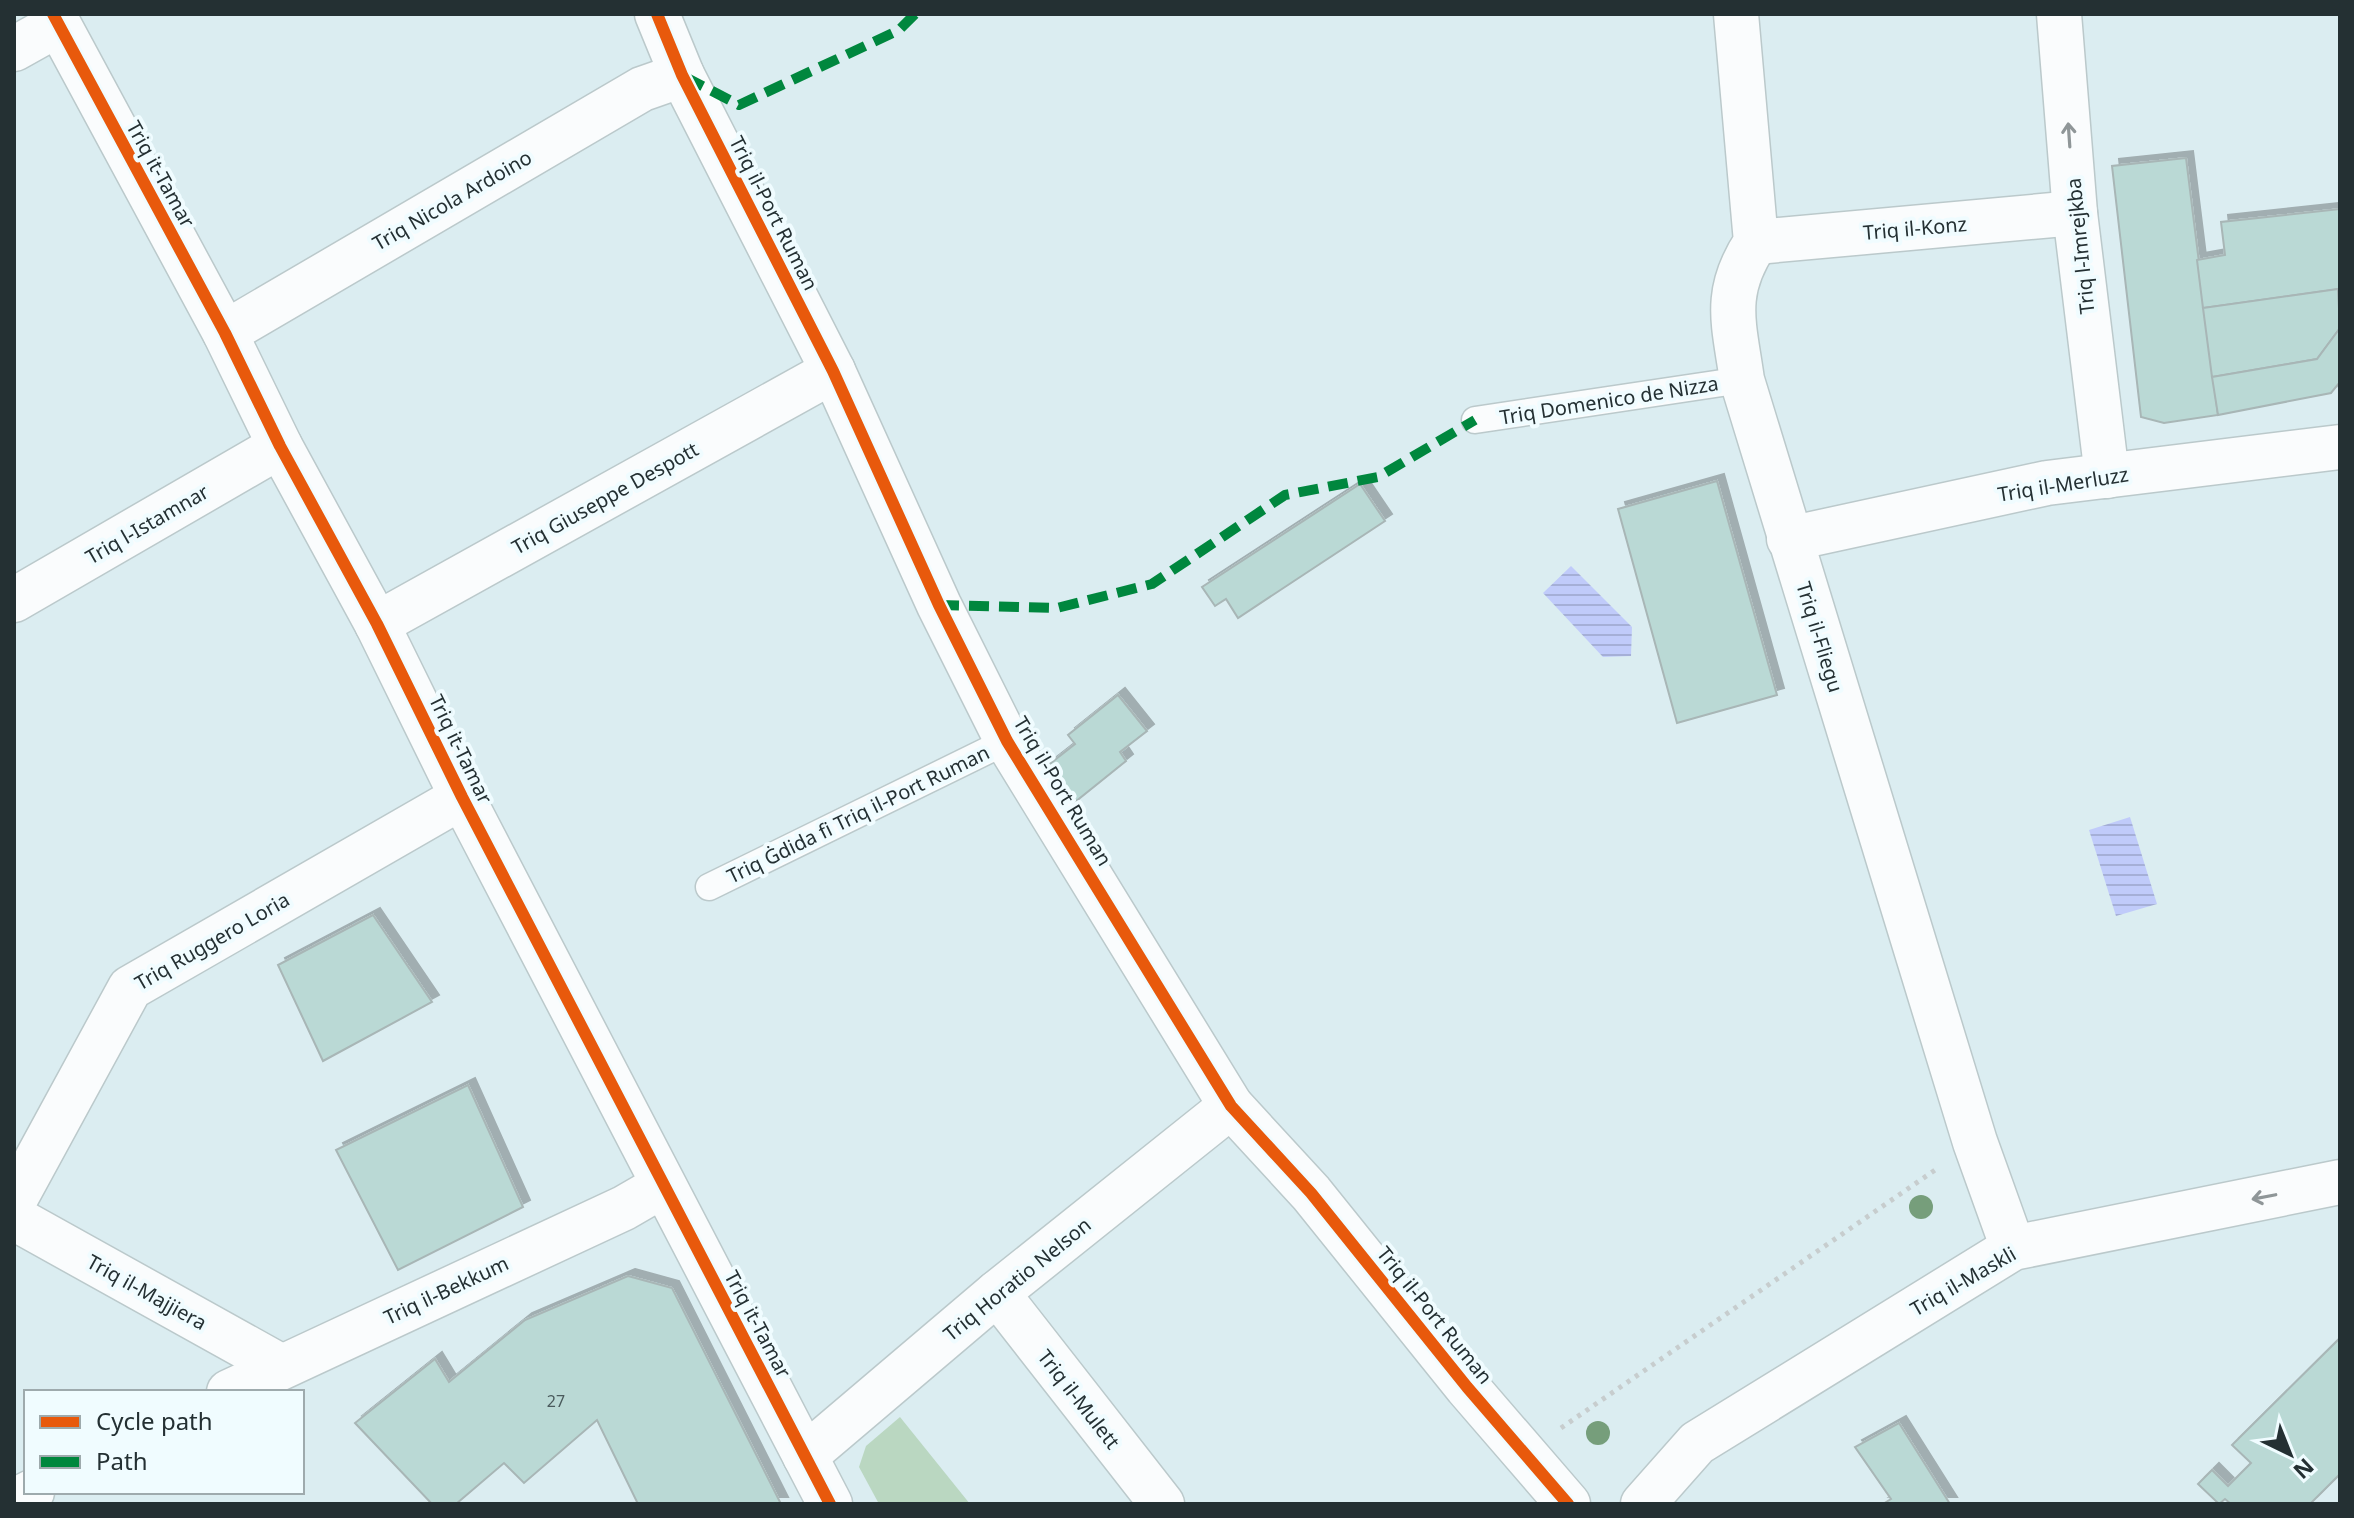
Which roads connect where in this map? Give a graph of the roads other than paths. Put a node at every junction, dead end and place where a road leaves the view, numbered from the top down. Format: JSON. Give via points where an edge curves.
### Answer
{"nodes":[{"id":1,"x":657,"y":14,"type":"edge"},
{"id":2,"x":1736,"y":14,"type":"edge"},
{"id":3,"x":2059,"y":14,"type":"edge"},
{"id":4,"x":55,"y":19,"type":"edge"},
{"id":5,"x":14,"y":49,"type":"edge"},
{"id":6,"x":682,"y":75,"type":"junction"},
{"id":7,"x":2075,"y":213,"type":"junction"},
{"id":8,"x":1756,"y":242,"type":"junction"},
{"id":9,"x":225,"y":333,"type":"junction"},
{"id":10,"x":833,"y":371,"type":"junction"},
{"id":11,"x":1742,"y":380,"type":"junction"},
{"id":12,"x":1475,"y":420,"type":"dead end"},
{"id":13,"x":280,"y":446,"type":"junction"},
{"id":14,"x":2340,"y":447,"type":"edge"},
{"id":15,"x":2107,"y":476,"type":"junction"},
{"id":16,"x":1789,"y":539,"type":"junction"},
{"id":17,"x":14,"y":600,"type":"edge"},
{"id":18,"x":377,"y":624,"type":"junction"},
{"id":19,"x":1007,"y":741,"type":"junction"},
{"id":20,"x":462,"y":797,"type":"junction"},
{"id":21,"x":709,"y":887,"type":"dead end"},
{"id":22,"x":1231,"y":1106,"type":"junction"},
{"id":23,"x":2340,"y":1182,"type":"edge"},
{"id":24,"x":662,"y":1186,"type":"junction"},
{"id":25,"x":14,"y":1201,"type":"edge"},
{"id":26,"x":14,"y":1218,"type":"edge"},
{"id":27,"x":2013,"y":1248,"type":"junction"},
{"id":28,"x":997,"y":1293,"type":"junction"},
{"id":29,"x":280,"y":1366,"type":"junction"},
{"id":30,"x":233,"y":1390,"type":"edge"},
{"id":31,"x":805,"y":1456,"type":"junction"},
{"id":32,"x":830,"y":1504,"type":"edge"},
{"id":33,"x":1162,"y":1504,"type":"edge"},
{"id":34,"x":1568,"y":1504,"type":"edge"},
{"id":35,"x":1643,"y":1504,"type":"edge"}],
"edges":[{"from":1,"to":6,"type":"street","name":"Triq il-Port Ruman"},
{"from":2,"to":8,"type":"street"},
{"from":7,"to":3,"type":"street","name":"Triq l-Imrejkba","one_way":true},
{"from":4,"to":5,"type":"street"},
{"from":4,"to":9,"type":"street","name":"Triq it-Tamar"},
{"from":6,"to":9,"type":"street","name":"Triq Nicola Ardoino","via":[[642,89]]},
{"from":6,"to":10,"type":"street","name":"Triq il-Port Ruman"},
{"from":7,"to":8,"type":"street","name":"Triq il-Konz"},
{"from":7,"to":15,"type":"street","name":"Triq l-Imrejkba"},
{"from":8,"to":11,"type":"street","name":"Triq il-Fliegu","via":[[1740,266],[1732,303]]},
{"from":9,"to":13,"type":"street","name":"Triq it-Tamar"},
{"from":10,"to":18,"type":"street","name":"Triq Giuseppe Despott"},
{"from":10,"to":19,"type":"street","name":"Triq il-Port Ruman"},
{"from":11,"to":12,"type":"lane","name":"Triq Domenico de Nizza"},
{"from":11,"to":16,"type":"street","name":"Triq il-Fliegu"},
{"from":13,"to":17,"type":"street","name":"Triq l-Istamnar"},
{"from":13,"to":18,"type":"street","name":"Triq it-Tamar"},
{"from":14,"to":15,"type":"street","name":"Triq il-Merluzz"},
{"from":15,"to":16,"type":"street","name":"Triq il-Merluzz","via":[[2047,483]]},
{"from":16,"to":27,"type":"street","name":"Triq il-Fliegu","via":[[1975,1142]]},
{"from":18,"to":20,"type":"street","name":"Triq it-Tamar"},
{"from":19,"to":21,"type":"lane","name":"Triq Ġdida fi Triq il-Port Ruman"},
{"from":19,"to":22,"type":"street","name":"Triq il-Port Ruman"},
{"from":20,"to":24,"type":"street","name":"Triq it-Tamar"},
{"from":20,"to":25,"type":"street","name":"Triq Ruggero Loria","via":[[130,988]]},
{"from":22,"to":28,"type":"street","name":"Triq Horatio Nelson"},
{"from":22,"to":34,"type":"street","name":"Triq il-Port Ruman","via":[[1311,1193]]},
{"from":23,"to":27,"type":"street","name":"Triq il-Maskli","one_way":true},
{"from":24,"to":29,"type":"street","name":"Triq il-Bekkum"},
{"from":24,"to":31,"type":"street","name":"Triq it-Tamar"},
{"from":26,"to":29,"type":"street","name":"Triq il-Majjiera"},
{"from":27,"to":35,"type":"street","name":"Triq il-Maskli","via":[[1697,1443]]},
{"from":28,"to":31,"type":"street","name":"Triq Horatio Nelson"},
{"from":28,"to":33,"type":"street","name":"Triq il-Mulett"},
{"from":29,"to":30,"type":"street","name":"Triq il-Bekkum"},
{"from":31,"to":32,"type":"street","name":"Triq it-Tamar"}]}
